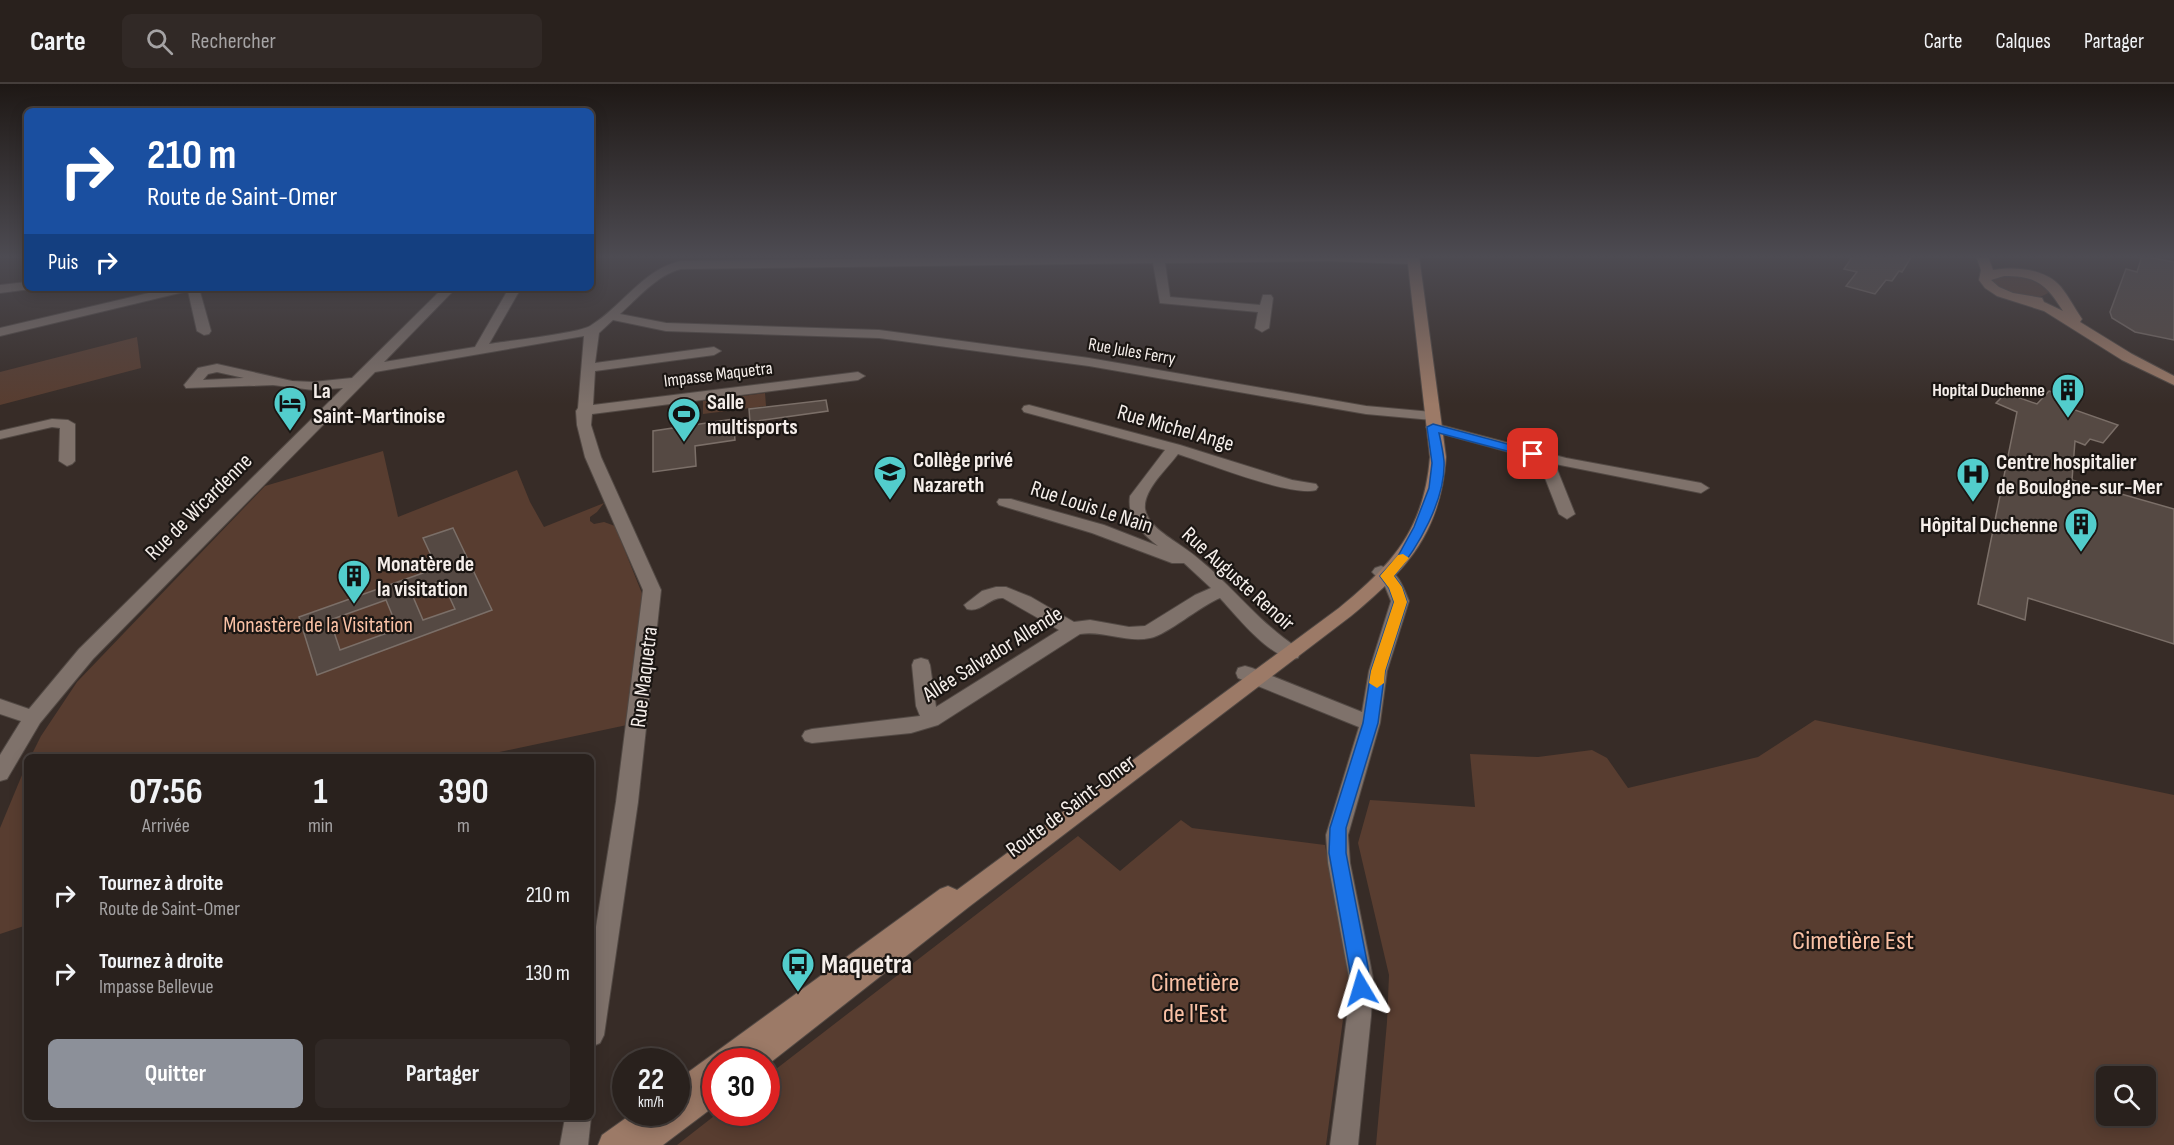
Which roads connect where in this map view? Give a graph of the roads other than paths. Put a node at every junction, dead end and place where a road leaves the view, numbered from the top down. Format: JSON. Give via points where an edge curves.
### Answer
{"nodes":[{"id":1,"x":101,"y":306,"type":"edge"},
{"id":2,"x":197,"y":306,"type":"edge"},
{"id":3,"x":433,"y":306,"type":"edge"},
{"id":4,"x":505,"y":306,"type":"edge"},
{"id":5,"x":622,"y":306,"type":"edge"},
{"id":6,"x":1266,"y":306,"type":"edge"},
{"id":7,"x":1419,"y":306,"type":"edge"},
{"id":8,"x":2042,"y":306,"type":"edge"},
{"id":9,"x":2066,"y":306,"type":"edge"},
{"id":10,"x":610,"y":316,"type":"junction"},
{"id":11,"x":1262,"y":328,"type":"dead end"},
{"id":12,"x":204,"y":331,"type":"dead end"},
{"id":13,"x":593,"y":331,"type":"junction"},
{"id":14,"x":0,"y":332,"type":"edge"},
{"id":15,"x":2108,"y":345,"type":"junction"},
{"id":16,"x":480,"y":349,"type":"junction"},
{"id":17,"x":714,"y":351,"type":"dead end"},
{"id":18,"x":372,"y":368,"type":"junction"},
{"id":19,"x":587,"y":368,"type":"junction"},
{"id":20,"x":858,"y":376,"type":"dead end"},
{"id":21,"x":272,"y":381,"type":"dead end"},
{"id":22,"x":2174,"y":381,"type":"edge"},
{"id":23,"x":357,"y":382,"type":"junction"},
{"id":24,"x":1029,"y":409,"type":"dead end"},
{"id":25,"x":583,"y":411,"type":"junction"},
{"id":26,"x":1432,"y":422,"type":"junction"},
{"id":27,"x":0,"y":435,"type":"edge"},
{"id":28,"x":1175,"y":448,"type":"junction"},
{"id":29,"x":1545,"y":457,"type":"junction"},
{"id":30,"x":67,"y":460,"type":"dead end"},
{"id":31,"x":1310,"y":488,"type":"dead end"},
{"id":32,"x":1701,"y":488,"type":"dead end"},
{"id":33,"x":1005,"y":501,"type":"dead end"},
{"id":34,"x":1567,"y":514,"type":"dead end"},
{"id":35,"x":1200,"y":567,"type":"junction"},
{"id":36,"x":1388,"y":578,"type":"junction"},
{"id":37,"x":1222,"y":590,"type":"junction"},
{"id":38,"x":973,"y":605,"type":"dead end"},
{"id":39,"x":1072,"y":629,"type":"junction"},
{"id":40,"x":1286,"y":649,"type":"junction"},
{"id":41,"x":921,"y":665,"type":"dead end"},
{"id":42,"x":1252,"y":675,"type":"junction"},
{"id":43,"x":0,"y":705,"type":"edge"},
{"id":44,"x":33,"y":718,"type":"junction"},
{"id":45,"x":931,"y":720,"type":"junction"},
{"id":46,"x":1370,"y":723,"type":"junction"},
{"id":47,"x":812,"y":736,"type":"dead end"},
{"id":48,"x":0,"y":773,"type":"edge"},
{"id":49,"x":594,"y":1016,"type":"edge"},
{"id":50,"x":742,"y":1048,"type":"edge"},
{"id":51,"x":769,"y":1048,"type":"edge"},
{"id":52,"x":702,"y":1099,"type":"edge"},
{"id":53,"x":578,"y":1120,"type":"edge"},
{"id":54,"x":638,"y":1126,"type":"edge"},
{"id":55,"x":574,"y":1145,"type":"edge"},
{"id":56,"x":612,"y":1145,"type":"edge"},
{"id":57,"x":641,"y":1145,"type":"edge"},
{"id":58,"x":1344,"y":1145,"type":"edge"}],
"edges":[{"from":1,"to":14,"type":"street"},
{"from":2,"to":12,"type":"street"},
{"from":3,"to":18,"type":"street","name":"Rue de Wicardenne"},
{"from":4,"to":16,"type":"street"},
{"from":5,"to":10,"type":"street"},
{"from":6,"to":11,"type":"street"},
{"from":7,"to":26,"type":"main road","name":"Route de Saint-Omer"},
{"from":8,"to":15,"type":"main road"},
{"from":9,"to":15,"type":"main road","via":[[2074,318]]},
{"from":10,"to":13,"type":"street"},
{"from":10,"to":26,"type":"street","name":"Rue Jules Ferry","via":[[666,327],[879,334],[1089,362]]},
{"from":13,"to":16,"type":"street"},
{"from":13,"to":19,"type":"street","name":"Rue Maquetra"},
{"from":15,"to":22,"type":"main road"},
{"from":16,"to":18,"type":"street"},
{"from":17,"to":19,"type":"street"},
{"from":18,"to":23,"type":"street","name":"Rue de Wicardenne"},
{"from":19,"to":25,"type":"street","name":"Rue Maquetra"},
{"from":20,"to":25,"type":"street","name":"Impasse Maquetra"},
{"from":21,"to":23,"type":"street","via":[[308,386]]},
{"from":23,"to":44,"type":"street","name":"Rue de Wicardenne","via":[[86,654]]},
{"from":24,"to":28,"type":"street","name":"Rue Michel Ange"},
{"from":25,"to":49,"type":"street","name":"Rue Maquetra","via":[[593,457],[652,594],[627,802]]},
{"from":26,"to":29,"type":"street","name":"Rue Jules Ferry"},
{"from":26,"to":36,"type":"main road","name":"Route de Saint-Omer","via":[[1438,463],[1436,483],[1427,514]]},
{"from":27,"to":30,"type":"street","via":[[52,423],[68,424]]},
{"from":28,"to":31,"type":"street","name":"Rue Michel Ange"},
{"from":28,"to":35,"type":"street","name":"Rue Auguste Renoir","via":[[1140,492],[1137,509],[1148,528]]},
{"from":29,"to":32,"type":"street","name":"Rue Jules Ferry"},
{"from":29,"to":34,"type":"street"},
{"from":33,"to":35,"type":"street","name":"Rue Louis Le Nain","via":[[1098,529]]},
{"from":35,"to":37,"type":"street","name":"Rue Auguste Renoir"},
{"from":36,"to":40,"type":"main road","name":"Route de Saint-Omer"},
{"from":36,"to":46,"type":"street","via":[[1400,602],[1378,671]]},
{"from":37,"to":39,"type":"street","name":"Allée Salvador Allende","via":[[1149,632],[1083,626]]},
{"from":37,"to":40,"type":"street","name":"Rue Auguste Renoir","via":[[1254,626]]},
{"from":38,"to":39,"type":"street","via":[[1003,591]]},
{"from":39,"to":45,"type":"street","name":"Allée Salvador Allende"},
{"from":40,"to":42,"type":"main road","name":"Route de Saint-Omer"},
{"from":41,"to":45,"type":"street"},
{"from":42,"to":46,"type":"street"},
{"from":42,"to":50,"type":"main road","name":"Route de Saint-Omer"},
{"from":42,"to":51,"type":"main road"},
{"from":43,"to":44,"type":"street"},
{"from":44,"to":48,"type":"street","name":"Rue de Wicardenne"},
{"from":45,"to":47,"type":"street","name":"Allée Salvador Allende","via":[[911,726]]},
{"from":46,"to":58,"type":"street","via":[[1337,835],[1361,978]]},
{"from":52,"to":57,"type":"main road"},
{"from":53,"to":55,"type":"street"},
{"from":54,"to":56,"type":"main road"}]}
